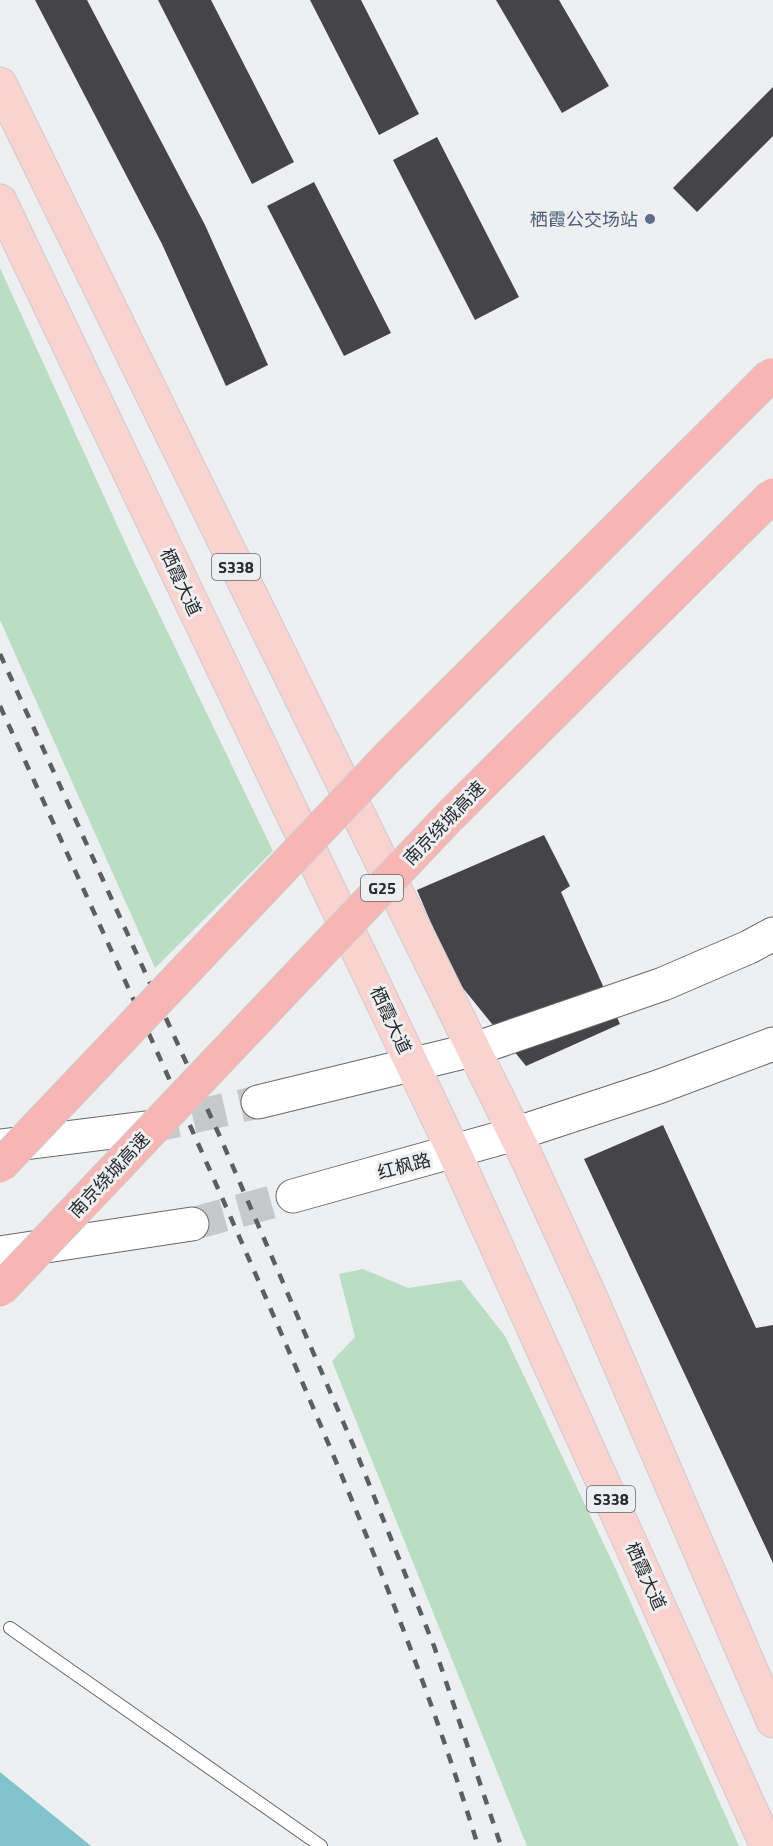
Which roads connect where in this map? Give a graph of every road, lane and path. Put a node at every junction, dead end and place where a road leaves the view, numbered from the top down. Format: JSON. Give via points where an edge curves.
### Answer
{"nodes":[{"id":1,"x":0,"y":84,"type":"edge"},
{"id":2,"x":0,"y":201,"type":"edge"},
{"id":3,"x":771,"y":375,"type":"dead end"},
{"id":4,"x":773,"y":495,"type":"edge"},
{"id":5,"x":773,"y":934,"type":"edge"},
{"id":6,"x":773,"y":1044,"type":"edge"},
{"id":7,"x":472,"y":1050,"type":"junction"},
{"id":8,"x":412,"y":1065,"type":"junction"},
{"id":9,"x":258,"y":1102,"type":"tunnel mouth"},
{"id":10,"x":145,"y":1128,"type":"tunnel mouth"},
{"id":11,"x":515,"y":1134,"type":"junction"},
{"id":12,"x":0,"y":1146,"type":"edge"},
{"id":13,"x":454,"y":1152,"type":"junction"},
{"id":14,"x":0,"y":1166,"type":"edge"},
{"id":15,"x":293,"y":1196,"type":"tunnel mouth"},
{"id":16,"x":192,"y":1224,"type":"tunnel mouth"},
{"id":17,"x":0,"y":1253,"type":"edge"},
{"id":18,"x":0,"y":1290,"type":"edge"},
{"id":19,"x":10,"y":1628,"type":"dead end"},
{"id":20,"x":773,"y":1720,"type":"edge"},
{"id":21,"x":321,"y":1846,"type":"edge"},
{"id":22,"x":767,"y":1846,"type":"edge"}],
"edges":[{"from":1,"to":7,"type":"main road","number":"S338"},
{"from":2,"to":8,"type":"main road","name":"栖霞大道","number":"S338"},
{"from":3,"to":14,"type":"highway","bridge":true,"via":[[389,756]]},
{"from":4,"to":18,"type":"highway","name":"南京绕城高速","number":"G25","bridge":true,"via":[[450,816]]},
{"from":5,"to":7,"type":"main road","via":[[663,984]]},
{"from":6,"to":11,"type":"main road","name":"红枫路"},
{"from":7,"to":8,"type":"main road"},
{"from":7,"to":11,"type":"main road","number":"S338"},
{"from":8,"to":9,"type":"main road"},
{"from":8,"to":13,"type":"main road","name":"栖霞大道","number":"S338"},
{"from":10,"to":12,"type":"main road"},
{"from":11,"to":13,"type":"main road","name":"红枫路"},
{"from":11,"to":20,"type":"main road","number":"S338","via":[[591,1298]]},
{"from":13,"to":15,"type":"main road","name":"红枫路"},
{"from":13,"to":22,"type":"main road","name":"栖霞大道","number":"S338"},
{"from":16,"to":17,"type":"main road"},
{"from":19,"to":21,"type":"lane"}]}
